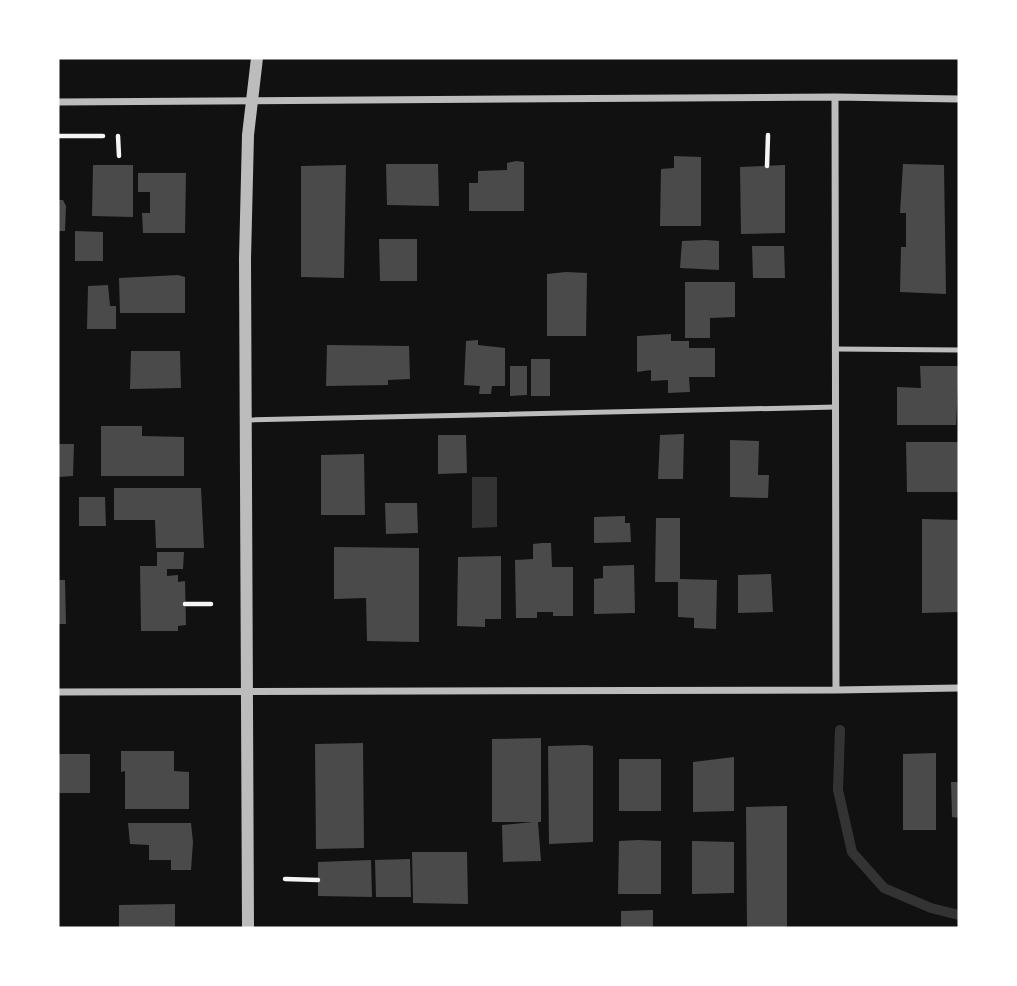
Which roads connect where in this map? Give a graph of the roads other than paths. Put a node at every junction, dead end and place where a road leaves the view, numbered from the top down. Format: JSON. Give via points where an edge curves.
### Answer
{"nodes":[{"id":1,"x":257,"y":58,"type":"edge"},
{"id":2,"x":835,"y":97,"type":"junction"},
{"id":3,"x":959,"y":99,"type":"edge"},
{"id":4,"x":253,"y":101,"type":"junction"},
{"id":5,"x":58,"y":102,"type":"edge"},
{"id":6,"x":836,"y":349,"type":"junction"},
{"id":7,"x":959,"y":350,"type":"edge"},
{"id":8,"x":836,"y":407,"type":"junction"},
{"id":9,"x":244,"y":420,"type":"junction"},
{"id":10,"x":959,"y":688,"type":"edge"},
{"id":11,"x":836,"y":690,"type":"junction"},
{"id":12,"x":246,"y":691,"type":"junction"},
{"id":13,"x":58,"y":692,"type":"edge"},
{"id":14,"x":248,"y":928,"type":"edge"}],
"edges":[{"from":1,"to":4,"type":"street"},
{"from":2,"to":3,"type":"street"},
{"from":2,"to":4,"type":"street"},
{"from":2,"to":6,"type":"street"},
{"from":4,"to":5,"type":"street"},
{"from":4,"to":9,"type":"street","via":[[248,135]]},
{"from":6,"to":7,"type":"lane"},
{"from":6,"to":8,"type":"street"},
{"from":8,"to":9,"type":"lane"},
{"from":8,"to":11,"type":"street"},
{"from":9,"to":12,"type":"street"},
{"from":10,"to":11,"type":"street"},
{"from":11,"to":12,"type":"street"},
{"from":12,"to":13,"type":"street"},
{"from":12,"to":14,"type":"street"}]}
